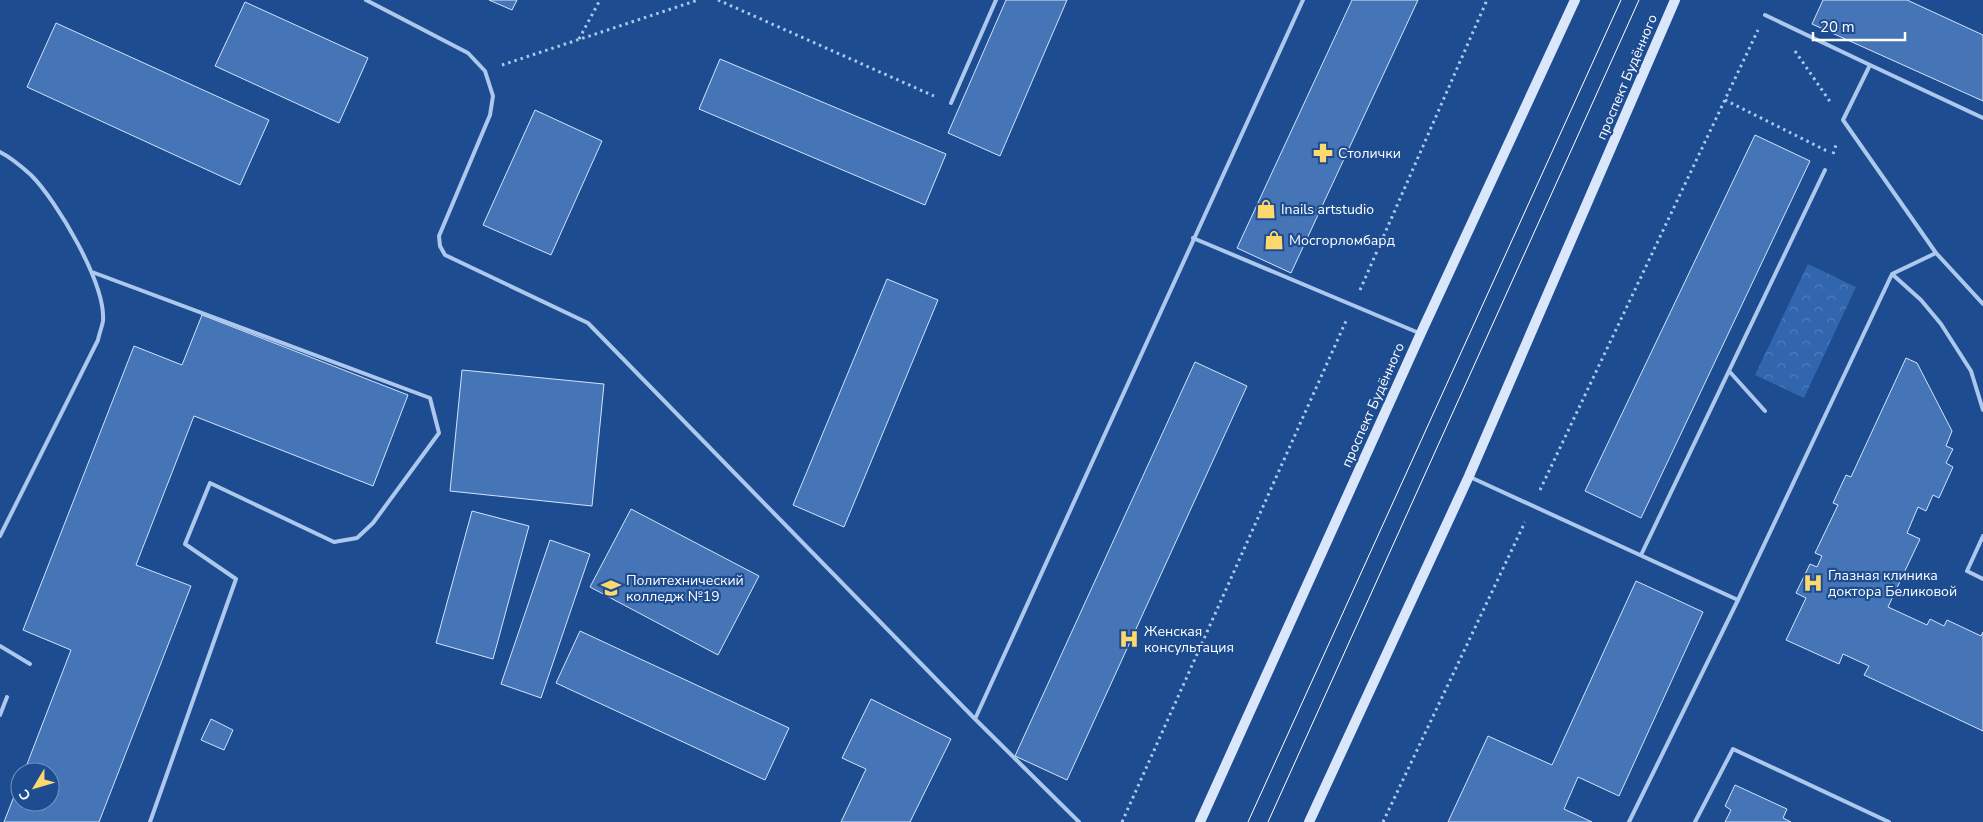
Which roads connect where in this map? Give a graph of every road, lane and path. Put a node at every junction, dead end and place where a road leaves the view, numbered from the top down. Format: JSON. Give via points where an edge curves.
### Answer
{"nodes":[{"id":1,"x":366,"y":0,"type":"edge"},
{"id":2,"x":600,"y":0,"type":"edge"},
{"id":3,"x":698,"y":0,"type":"edge"},
{"id":4,"x":718,"y":0,"type":"edge"},
{"id":5,"x":996,"y":0,"type":"edge"},
{"id":6,"x":1303,"y":0,"type":"edge"},
{"id":7,"x":1487,"y":0,"type":"edge"},
{"id":8,"x":1575,"y":0,"type":"edge"},
{"id":9,"x":1675,"y":0,"type":"edge"},
{"id":10,"x":1765,"y":15,"type":"joint"},
{"id":11,"x":579,"y":39,"type":"junction"},
{"id":12,"x":1795,"y":50,"type":"dead end"},
{"id":13,"x":1870,"y":65,"type":"junction"},
{"id":14,"x":485,"y":71,"type":"junction"},
{"id":15,"x":1725,"y":100,"type":"junction"},
{"id":16,"x":951,"y":103,"type":"joint"},
{"id":17,"x":1983,"y":118,"type":"edge"},
{"id":18,"x":1843,"y":120,"type":"junction"},
{"id":19,"x":0,"y":152,"type":"edge"},
{"id":20,"x":1824,"y":170,"type":"joint"},
{"id":21,"x":1193,"y":238,"type":"junction"},
{"id":22,"x":1936,"y":253,"type":"junction"},
{"id":23,"x":92,"y":272,"type":"junction"},
{"id":24,"x":1892,"y":274,"type":"junction"},
{"id":25,"x":1983,"y":304,"type":"edge"},
{"id":26,"x":1354,"y":305,"type":"junction"},
{"id":27,"x":1421,"y":333,"type":"junction"},
{"id":28,"x":1729,"y":371,"type":"junction"},
{"id":29,"x":1983,"y":410,"type":"edge"},
{"id":30,"x":1765,"y":412,"type":"dead end"},
{"id":31,"x":1469,"y":476,"type":"junction"},
{"id":32,"x":1533,"y":506,"type":"junction"},
{"id":33,"x":0,"y":536,"type":"edge"},
{"id":34,"x":1983,"y":536,"type":"edge"},
{"id":35,"x":1641,"y":555,"type":"junction"},
{"id":36,"x":1983,"y":579,"type":"edge"},
{"id":37,"x":1738,"y":600,"type":"junction"},
{"id":38,"x":0,"y":646,"type":"edge"},
{"id":39,"x":30,"y":664,"type":"dead end"},
{"id":40,"x":7,"y":697,"type":"dead end"},
{"id":41,"x":0,"y":714,"type":"edge"},
{"id":42,"x":974,"y":719,"type":"junction"},
{"id":43,"x":150,"y":822,"type":"edge"},
{"id":44,"x":1078,"y":822,"type":"edge"},
{"id":45,"x":1122,"y":822,"type":"edge"},
{"id":46,"x":1200,"y":822,"type":"edge"},
{"id":47,"x":1309,"y":822,"type":"edge"},
{"id":48,"x":1383,"y":822,"type":"edge"},
{"id":49,"x":1629,"y":822,"type":"edge"},
{"id":50,"x":1695,"y":822,"type":"edge"},
{"id":51,"x":1889,"y":822,"type":"edge"}],
"edges":[{"from":1,"to":14,"type":"lane","via":[[468,53]]},
{"from":2,"to":11,"type":"path"},
{"from":3,"to":11,"type":"path"},
{"from":4,"to":16,"type":"path"},
{"from":5,"to":16,"type":"lane"},
{"from":6,"to":21,"type":"lane"},
{"from":7,"to":26,"type":"path"},
{"from":8,"to":27,"type":"main road","name":"проспект Будённого"},
{"from":9,"to":31,"type":"main road","name":"проспект Будённого"},
{"from":10,"to":13,"type":"lane"},
{"from":10,"to":15,"type":"path"},
{"from":11,"to":14,"type":"path"},
{"from":12,"to":18,"type":"path"},
{"from":13,"to":17,"type":"lane"},
{"from":13,"to":18,"type":"lane"},
{"from":14,"to":42,"type":"lane","via":[[493,96],[490,115],[439,236],[445,255],[588,323]]},
{"from":15,"to":20,"type":"path","via":[[1833,154]]},
{"from":15,"to":32,"type":"path"},
{"from":18,"to":22,"type":"lane"},
{"from":19,"to":23,"type":"lane","via":[[32,176],[47,195]]},
{"from":20,"to":28,"type":"lane"},
{"from":21,"to":26,"type":"lane"},
{"from":21,"to":42,"type":"lane"},
{"from":22,"to":24,"type":"lane"},
{"from":22,"to":25,"type":"lane"},
{"from":23,"to":33,"type":"lane","via":[[103,321],[98,340]]},
{"from":23,"to":43,"type":"lane","via":[[430,398],[438,433],[373,523],[357,538],[334,542],[210,483],[186,544],[236,579]]},
{"from":24,"to":29,"type":"lane","via":[[1922,300],[1941,324],[1971,371]]},
{"from":24,"to":37,"type":"lane"},
{"from":26,"to":27,"type":"lane"},
{"from":26,"to":45,"type":"path"},
{"from":27,"to":46,"type":"main road","name":"проспект Будённого"},
{"from":28,"to":30,"type":"lane"},
{"from":28,"to":35,"type":"lane"},
{"from":31,"to":32,"type":"lane"},
{"from":31,"to":47,"type":"main road","name":"проспект Будённого"},
{"from":32,"to":35,"type":"lane"},
{"from":32,"to":48,"type":"path"},
{"from":34,"to":36,"type":"lane","via":[[1967,571]]},
{"from":35,"to":37,"type":"lane"},
{"from":37,"to":49,"type":"lane"},
{"from":38,"to":39,"type":"lane"},
{"from":40,"to":41,"type":"lane"},
{"from":42,"to":44,"type":"lane"},
{"from":50,"to":51,"type":"lane","via":[[1733,750]]}]}
